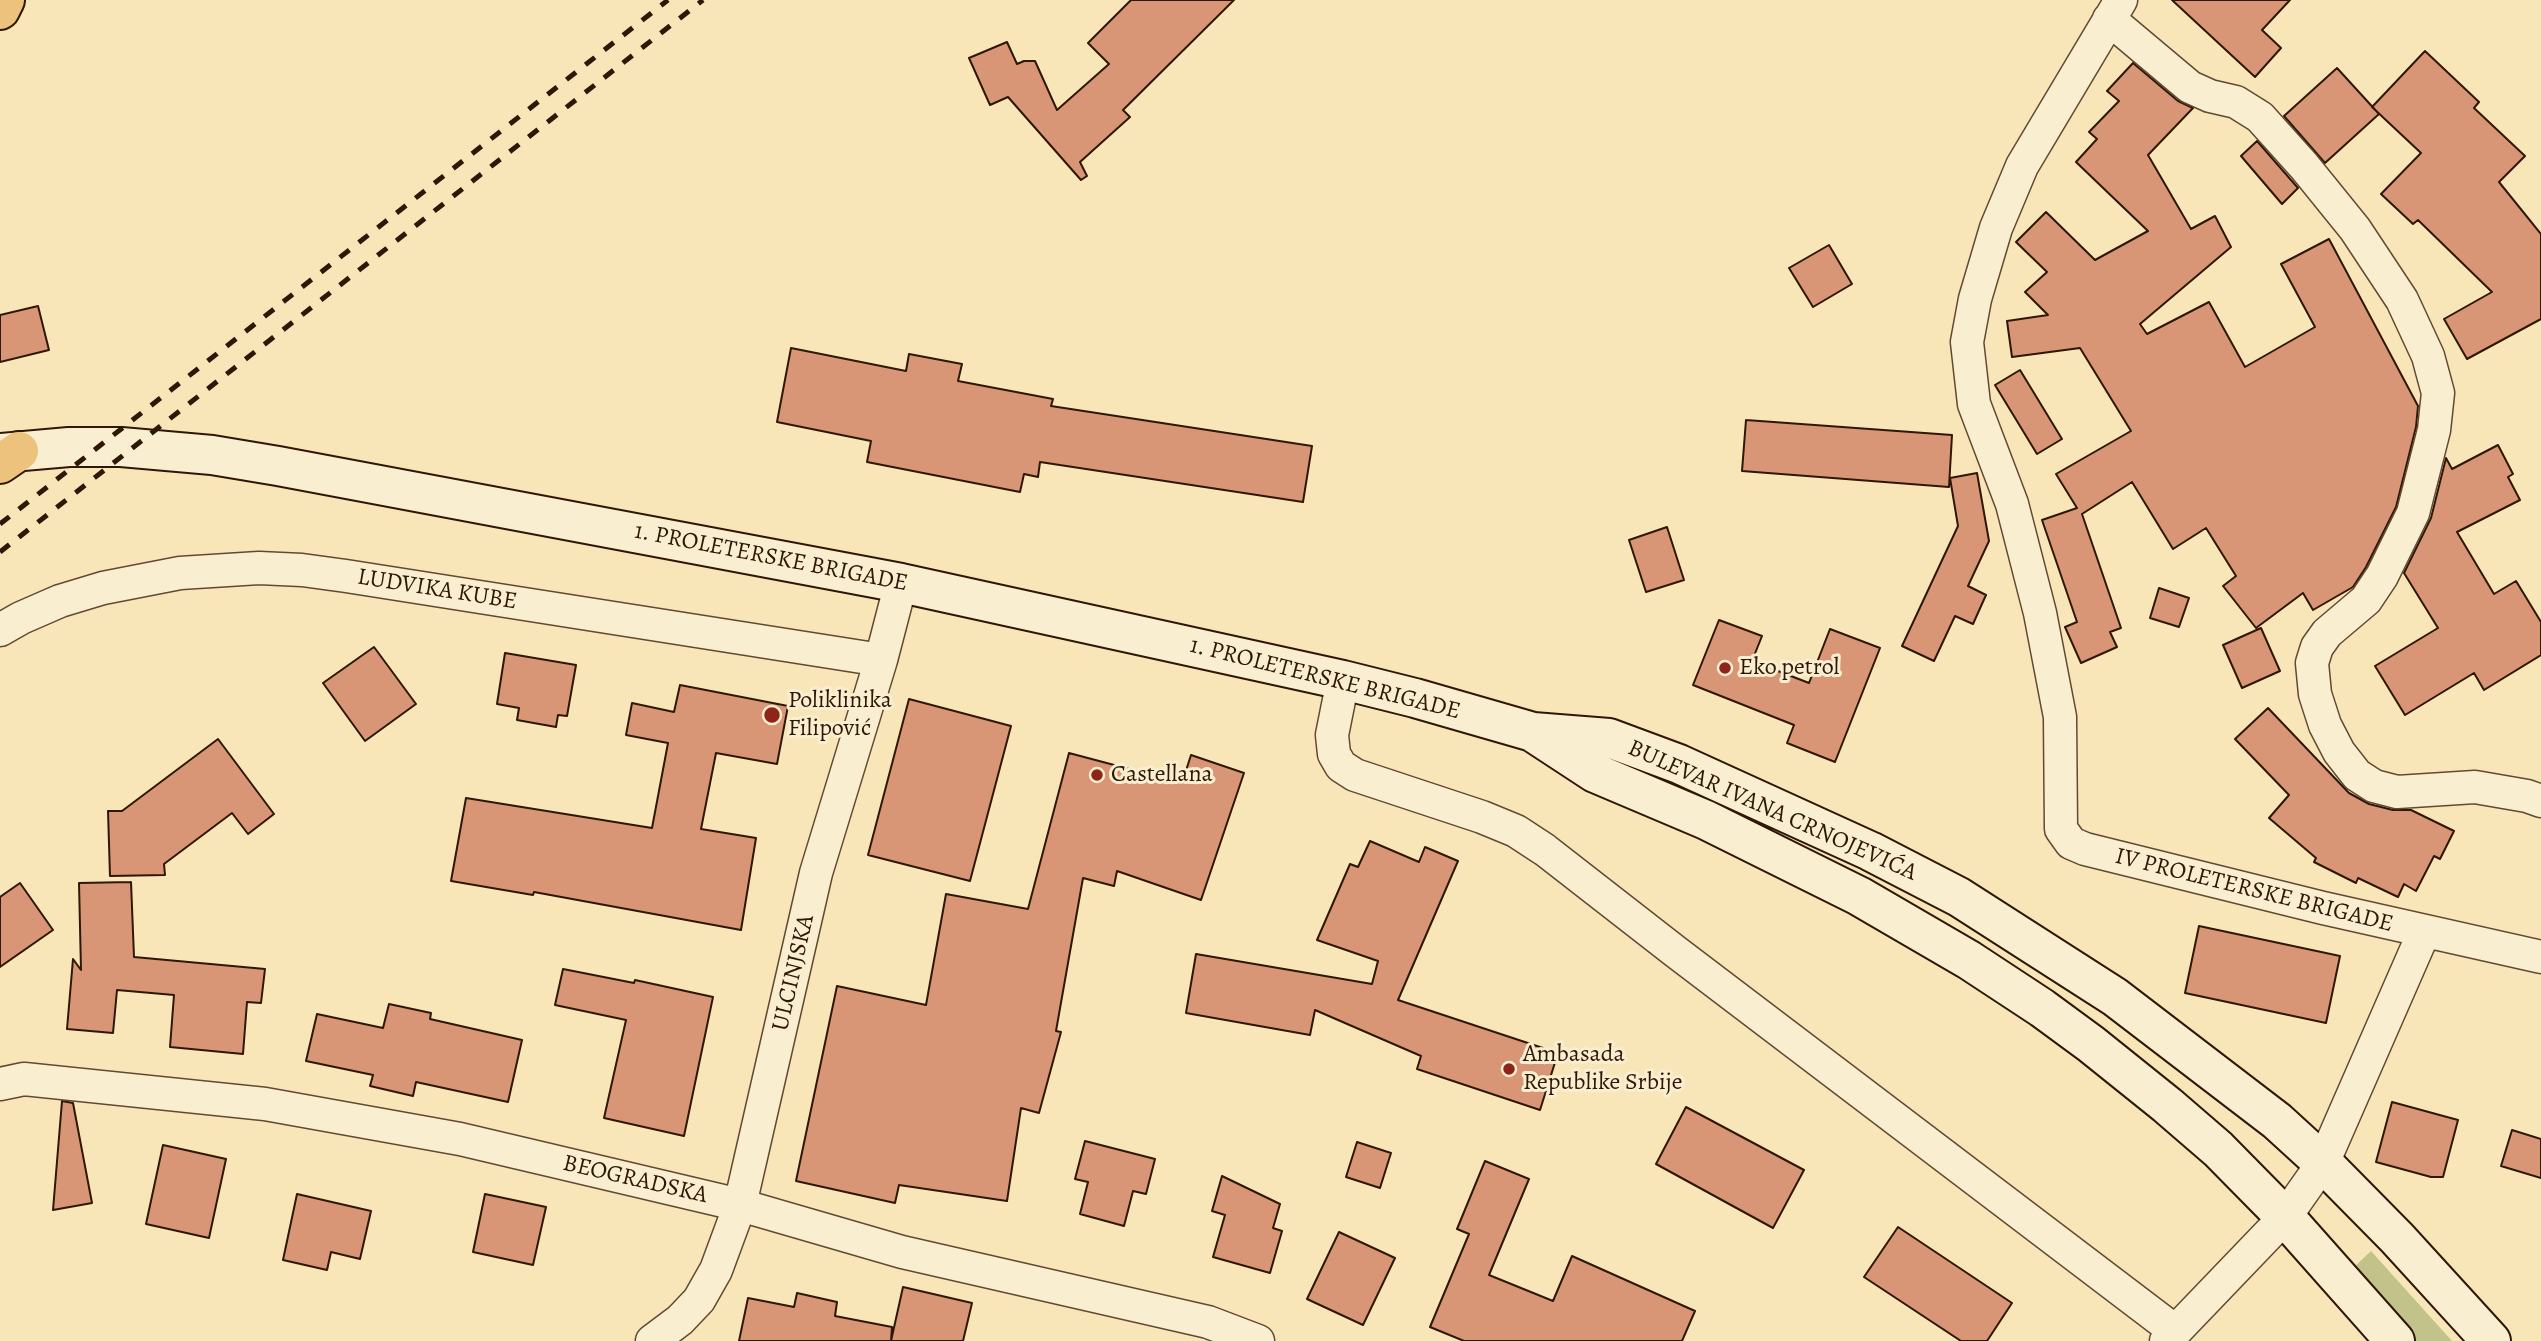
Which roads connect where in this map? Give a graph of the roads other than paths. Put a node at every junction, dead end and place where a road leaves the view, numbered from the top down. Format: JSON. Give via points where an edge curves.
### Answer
{"nodes":[{"id":1,"x":5,"y":0,"type":"edge"},
{"id":2,"x":2115,"y":9,"type":"edge"},
{"id":3,"x":0,"y":10,"type":"edge"},
{"id":4,"x":6,"y":456,"type":"edge"},
{"id":5,"x":901,"y":583,"type":"junction"},
{"id":6,"x":0,"y":630,"type":"edge"},
{"id":7,"x":881,"y":660,"type":"junction"},
{"id":8,"x":1343,"y":680,"type":"junction"},
{"id":9,"x":1533,"y":732,"type":"junction"},
{"id":10,"x":2541,"y":801,"type":"edge"},
{"id":11,"x":2424,"y":932,"type":"junction"},
{"id":12,"x":2541,"y":957,"type":"edge"},
{"id":13,"x":0,"y":1084,"type":"edge"},
{"id":14,"x":2323,"y":1163,"type":"junction"},
{"id":15,"x":740,"y":1205,"type":"junction"},
{"id":16,"x":2285,"y":1217,"type":"junction"},
{"id":17,"x":2171,"y":1336,"type":"edge"},
{"id":18,"x":652,"y":1341,"type":"edge"},
{"id":19,"x":1258,"y":1341,"type":"edge"},
{"id":20,"x":2395,"y":1341,"type":"edge"},
{"id":21,"x":2491,"y":1341,"type":"edge"}],
"edges":[{"from":1,"to":3,"type":"main road"},
{"from":2,"to":10,"type":"street","via":[[2150,51],[2190,87],[2236,102],[2260,117],[2305,166],[2355,229],[2402,300],[2428,356],[2438,393],[2434,430],[2413,513],[2366,600],[2327,633],[2312,663],[2315,694],[2339,752],[2357,775],[2374,786],[2398,792],[2475,787]]},
{"from":2,"to":11,"type":"street","name":"IV PROLETERSKE BRIGADE","via":[[2022,166],[1996,228],[1967,342],[1974,404],[2012,504],[2040,613],[2060,717],[2062,829],[2071,843],[2085,849]]},
{"from":4,"to":5,"type":"main road","name":"1. PROLETERSKE BRIGADE","via":[[69,447],[212,455]]},
{"from":5,"to":7,"type":"street","name":"ULCINJSKA"},
{"from":5,"to":8,"type":"main road","name":"1. PROLETERSKE BRIGADE"},
{"from":6,"to":7,"type":"street","name":"LUDVIKA KUBE","via":[[60,601],[129,582],[258,568],[346,576]]},
{"from":7,"to":15,"type":"street","name":"ULCINJSKA","via":[[816,873]]},
{"from":8,"to":9,"type":"main road","name":"1. PROLETERSKE BRIGADE"},
{"from":8,"to":17,"type":"street","via":[[1332,735],[1341,766],[1355,775],[1516,831],[1545,850]]},
{"from":9,"to":14,"type":"main road","name":"BULEVAR IVANA CRNOJEVIĆA","via":[[1609,738],[1679,764],[1959,897],[2115,997],[2277,1121]]},
{"from":9,"to":16,"type":"main road","name":"BULEVAR IVANA CRNOJEVIĆA","via":[[1595,773],[1816,873],[1969,960],[2081,1037],[2167,1105]]},
{"from":11,"to":12,"type":"street","name":"IV PROLETERSKE BRIGADE"},
{"from":11,"to":14,"type":"street","name":"IV PROLETERSKE BRIGADE"},
{"from":13,"to":15,"type":"street","name":"BEOGRADSKA","via":[[24,1079],[265,1104],[460,1139]]},
{"from":14,"to":16,"type":"street","name":"IV PROLETERSKE BRIGADE"},
{"from":14,"to":21,"type":"main road","name":"BULEVAR IVANA CRNOJEVIĆA"},
{"from":15,"to":18,"type":"street","name":"ULCINJSKA","via":[[716,1270],[699,1300]]},
{"from":15,"to":19,"type":"street","name":"BEOGRADSKA","via":[[902,1252],[1208,1322]]},
{"from":16,"to":17,"type":"street","name":"IV PROLETERSKE BRIGADE"},
{"from":16,"to":20,"type":"main road","name":"BULEVAR IVANA CRNOJEVIĆA"}]}
